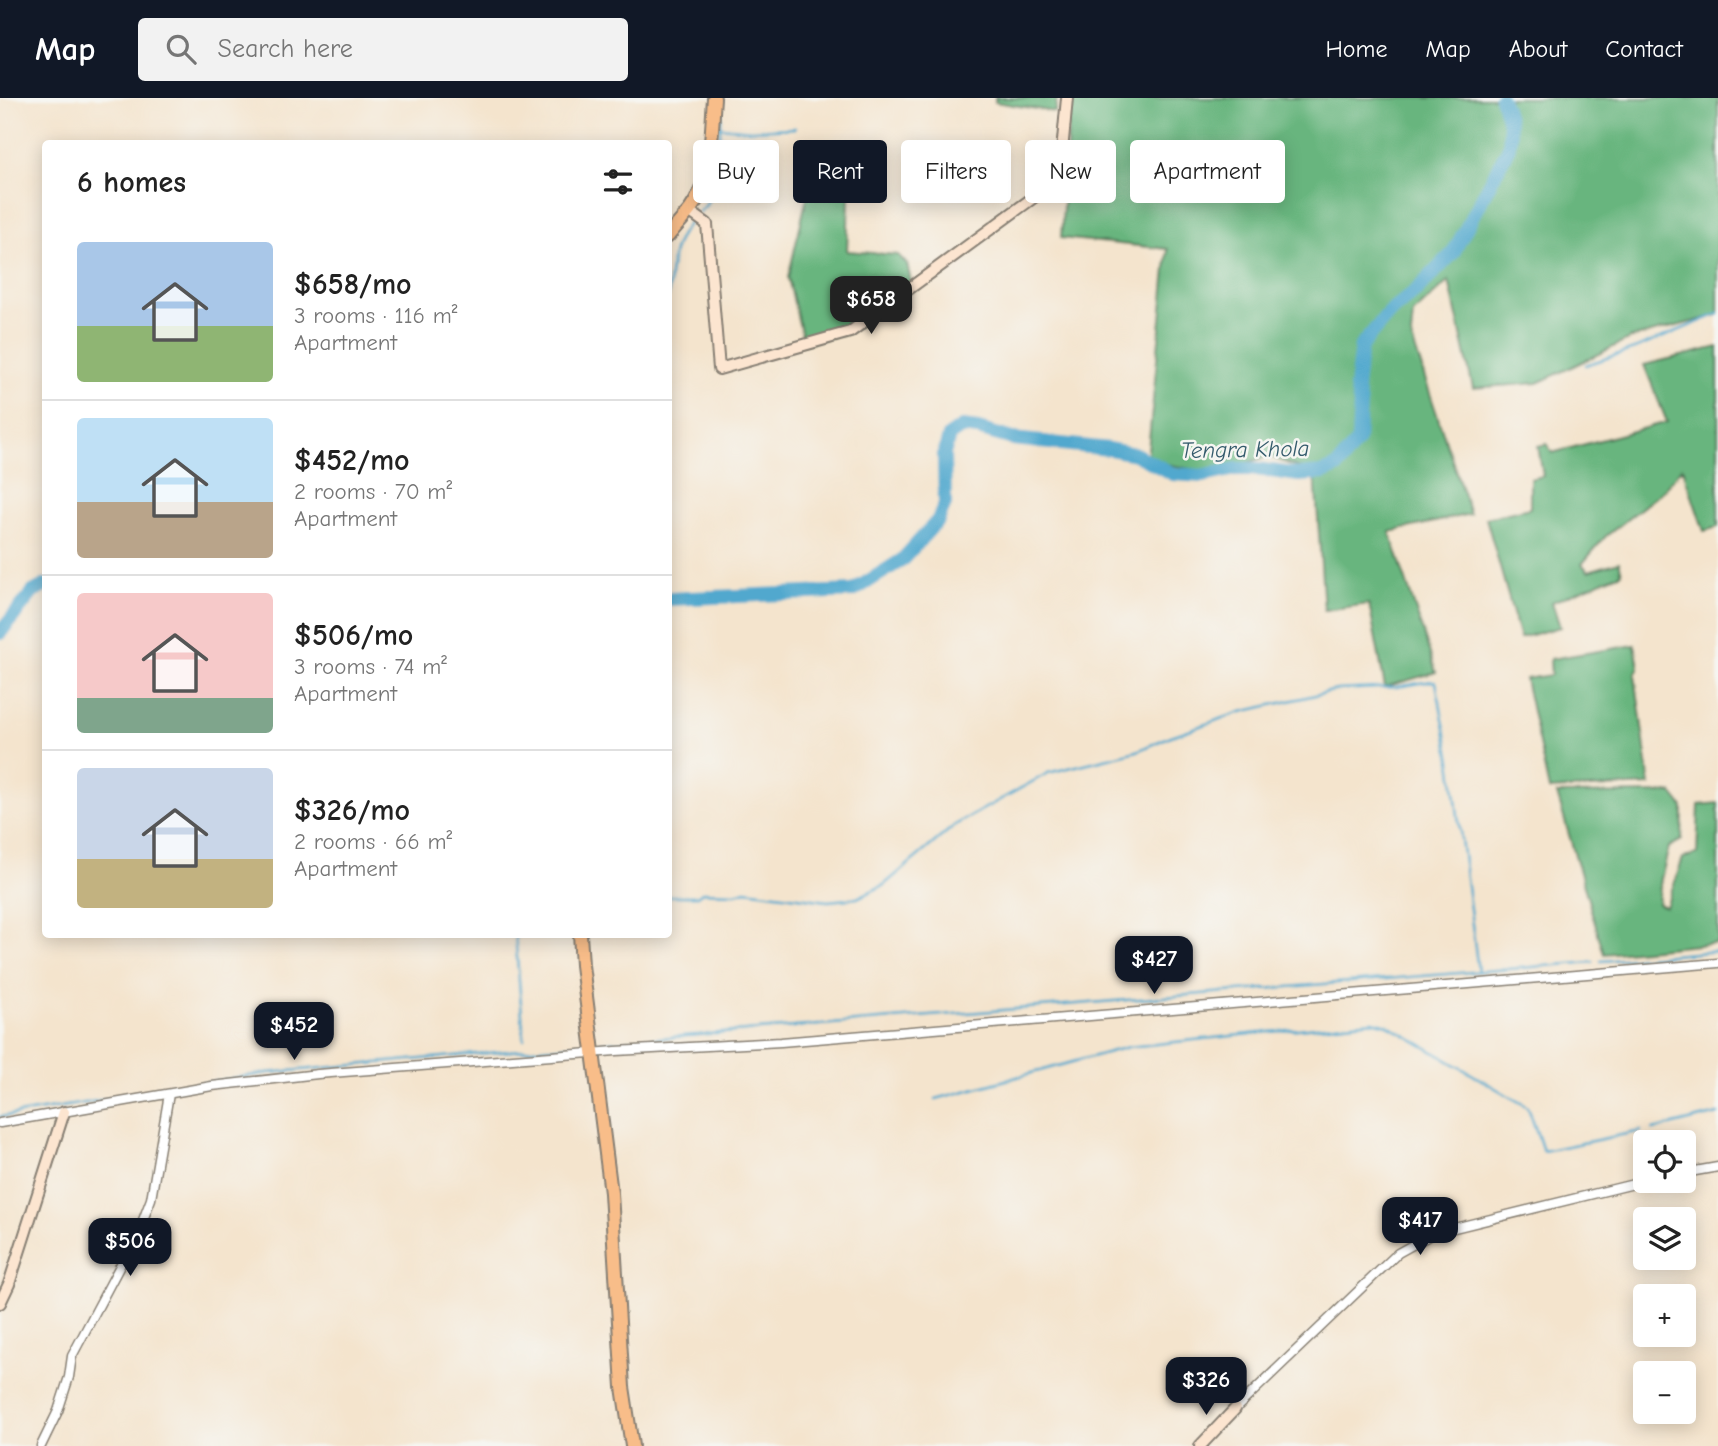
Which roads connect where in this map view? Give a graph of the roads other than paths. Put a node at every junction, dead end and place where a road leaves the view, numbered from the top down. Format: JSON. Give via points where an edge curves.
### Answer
{"nodes":[{"id":1,"x":714,"y":98,"type":"edge"},
{"id":2,"x":1067,"y":98,"type":"edge"},
{"id":3,"x":690,"y":211,"type":"junction"},
{"id":4,"x":672,"y":231,"type":"edge"},
{"id":5,"x":580,"y":938,"type":"edge"},
{"id":6,"x":1718,"y":963,"type":"edge"},
{"id":7,"x":594,"y":1054,"type":"junction"},
{"id":8,"x":169,"y":1094,"type":"junction"},
{"id":9,"x":64,"y":1112,"type":"junction"},
{"id":10,"x":0,"y":1124,"type":"edge"},
{"id":11,"x":1718,"y":1167,"type":"edge"},
{"id":12,"x":1696,"y":1171,"type":"edge"},
{"id":13,"x":1633,"y":1184,"type":"edge"},
{"id":14,"x":0,"y":1303,"type":"edge"},
{"id":15,"x":1235,"y":1409,"type":"joint"},
{"id":16,"x":41,"y":1446,"type":"edge"},
{"id":17,"x":632,"y":1446,"type":"edge"},
{"id":18,"x":1200,"y":1446,"type":"edge"}],
"edges":[{"from":1,"to":3,"type":"main road","via":[[705,181]]},
{"from":2,"to":3,"type":"street","via":[[1056,181],[850,332],[719,369],[707,224]]},
{"from":3,"to":4,"type":"main road"},
{"from":5,"to":7,"type":"main road"},
{"from":6,"to":7,"type":"street"},
{"from":7,"to":8,"type":"street","via":[[423,1064]]},
{"from":7,"to":17,"type":"main road","via":[[611,1193],[625,1412]]},
{"from":8,"to":9,"type":"street"},
{"from":8,"to":16,"type":"street","via":[[151,1199],[72,1356],[58,1411]]},
{"from":9,"to":10,"type":"street"},
{"from":9,"to":14,"type":"street"},
{"from":11,"to":12,"type":"street"},
{"from":13,"to":15,"type":"street","via":[[1434,1233],[1398,1253]]},
{"from":15,"to":18,"type":"street"}]}
